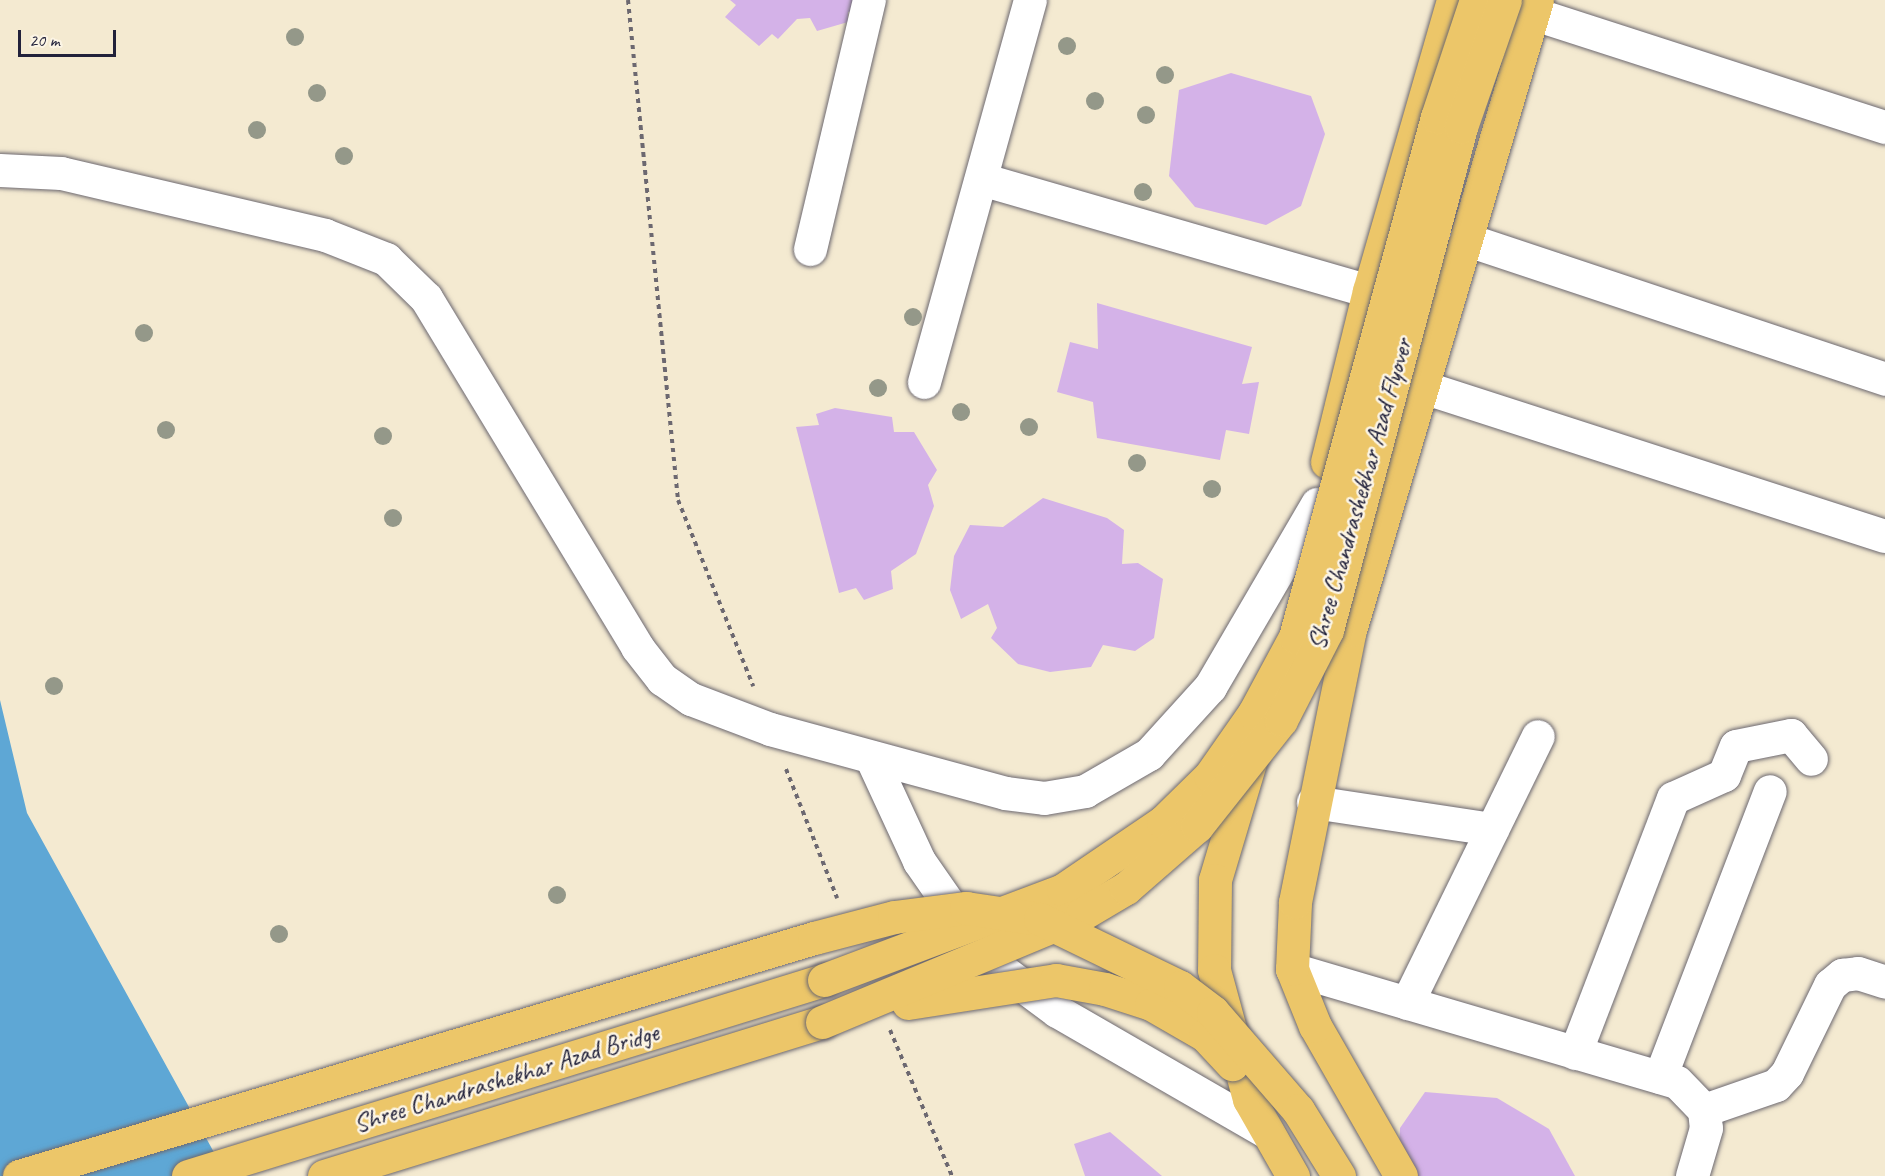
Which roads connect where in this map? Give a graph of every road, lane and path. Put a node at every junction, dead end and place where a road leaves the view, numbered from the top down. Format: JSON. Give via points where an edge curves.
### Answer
{"nodes":[{"id":1,"x":628,"y":0,"type":"edge"},
{"id":2,"x":869,"y":0,"type":"edge"},
{"id":3,"x":1030,"y":0,"type":"edge"},
{"id":4,"x":1453,"y":0,"type":"edge"},
{"id":5,"x":1476,"y":0,"type":"edge"},
{"id":6,"x":1491,"y":0,"type":"edge"},
{"id":7,"x":1525,"y":5,"type":"edge"},
{"id":8,"x":1885,"y":128,"type":"edge"},
{"id":9,"x":0,"y":171,"type":"edge"},
{"id":10,"x":981,"y":178,"type":"junction"},
{"id":11,"x":1465,"y":239,"type":"junction"},
{"id":12,"x":810,"y":249,"type":"dead end"},
{"id":13,"x":1369,"y":291,"type":"junction"},
{"id":14,"x":1885,"y":379,"type":"edge"},
{"id":15,"x":924,"y":382,"type":"dead end"},
{"id":16,"x":1423,"y":387,"type":"junction"},
{"id":17,"x":1317,"y":504,"type":"junction"},
{"id":18,"x":1885,"y":536,"type":"edge"},
{"id":19,"x":770,"y":729,"type":"junction"},
{"id":20,"x":1538,"y":736,"type":"dead end"},
{"id":21,"x":871,"y":757,"type":"junction"},
{"id":22,"x":1810,"y":759,"type":"dead end"},
{"id":23,"x":1770,"y":791,"type":"dead end"},
{"id":24,"x":1313,"y":802,"type":"junction"},
{"id":25,"x":1492,"y":829,"type":"junction"},
{"id":26,"x":838,"y":901,"type":"dead end"},
{"id":27,"x":1292,"y":969,"type":"junction"},
{"id":28,"x":824,"y":980,"type":"joint"},
{"id":29,"x":1885,"y":982,"type":"edge"},
{"id":30,"x":1407,"y":1003,"type":"junction"},
{"id":31,"x":886,"y":1019,"type":"dead end"},
{"id":32,"x":822,"y":1022,"type":"junction"},
{"id":33,"x":1575,"y":1053,"type":"junction"},
{"id":34,"x":1659,"y":1077,"type":"junction"},
{"id":35,"x":1704,"y":1110,"type":"junction"},
{"id":36,"x":1267,"y":1132,"type":"junction"},
{"id":37,"x":19,"y":1176,"type":"edge"},
{"id":38,"x":188,"y":1176,"type":"edge"},
{"id":39,"x":324,"y":1176,"type":"edge"},
{"id":40,"x":952,"y":1176,"type":"edge"},
{"id":41,"x":1293,"y":1176,"type":"edge"},
{"id":42,"x":1315,"y":1176,"type":"edge"},
{"id":43,"x":1339,"y":1176,"type":"edge"},
{"id":44,"x":1401,"y":1176,"type":"edge"},
{"id":45,"x":1692,"y":1176,"type":"edge"}],
"edges":[{"from":1,"to":19,"type":"path","via":[[678,500]]},
{"from":2,"to":12,"type":"street"},
{"from":3,"to":10,"type":"street"},
{"from":4,"to":13,"type":"main road"},
{"from":5,"to":28,"type":"main road","name":"Shree Chandrashekhar Azad Flyover","bridge":true,"via":[[1437,117],[1296,637],[1254,713],[1210,776],[1163,822],[1063,890]]},
{"from":6,"to":7,"type":"street"},
{"from":7,"to":8,"type":"street"},
{"from":7,"to":11,"type":"main road"},
{"from":7,"to":32,"type":"main road","name":"Shree Chandrashekhar Azad Flyover","bridge":true,"via":[[1461,127],[1327,630],[1281,720],[1197,826],[1126,888],[1082,914]]},
{"from":9,"to":19,"type":"street","via":[[61,173],[325,235],[386,259],[426,298],[637,647],[662,679],[691,699]]},
{"from":10,"to":13,"type":"street"},
{"from":10,"to":15,"type":"street"},
{"from":11,"to":14,"type":"street"},
{"from":11,"to":16,"type":"main road"},
{"from":13,"to":17,"type":"main road"},
{"from":16,"to":18,"type":"street"},
{"from":16,"to":24,"type":"main road","via":[[1350,630]]},
{"from":17,"to":21,"type":"street","via":[[1210,687],[1149,754],[1113,779],[1044,798]]},
{"from":17,"to":36,"type":"main road","via":[[1211,909],[1214,970],[1250,1099]]},
{"from":19,"to":21,"type":"street"},
{"from":19,"to":26,"type":"path"},
{"from":20,"to":25,"type":"street"},
{"from":21,"to":36,"type":"street","via":[[919,861],[987,959],[1057,1011]]},
{"from":22,"to":33,"type":"street","via":[[1791,735],[1736,746],[1724,775],[1673,798]]},
{"from":23,"to":34,"type":"street"},
{"from":24,"to":25,"type":"street"},
{"from":24,"to":27,"type":"main road","via":[[1295,902]]},
{"from":25,"to":30,"type":"street"},
{"from":27,"to":30,"type":"street"},
{"from":27,"to":44,"type":"main road","via":[[1315,1026]]},
{"from":28,"to":38,"type":"main road","name":"Shree Chandrashekhar Azad Bridge"},
{"from":29,"to":35,"type":"street","via":[[1858,973],[1842,975],[1830,985],[1787,1073],[1776,1085]]},
{"from":30,"to":33,"type":"street"},
{"from":31,"to":40,"type":"path"},
{"from":32,"to":39,"type":"main road","name":"Shree Chandrashekhar Azad Bridge"},
{"from":32,"to":42,"type":"main road","bridge":true,"via":[[975,988],[1056,980],[1105,988],[1150,1004],[1205,1035],[1262,1096]]},
{"from":33,"to":34,"type":"street"},
{"from":34,"to":35,"type":"street","via":[[1695,1095]]},
{"from":35,"to":45,"type":"street","via":[[1706,1128]]},
{"from":36,"to":41,"type":"main road"},
{"from":37,"to":43,"type":"main road","bridge":true,"via":[[814,938],[894,917],[966,908],[1040,919],[1180,987],[1213,1012],[1298,1110]]}]}
